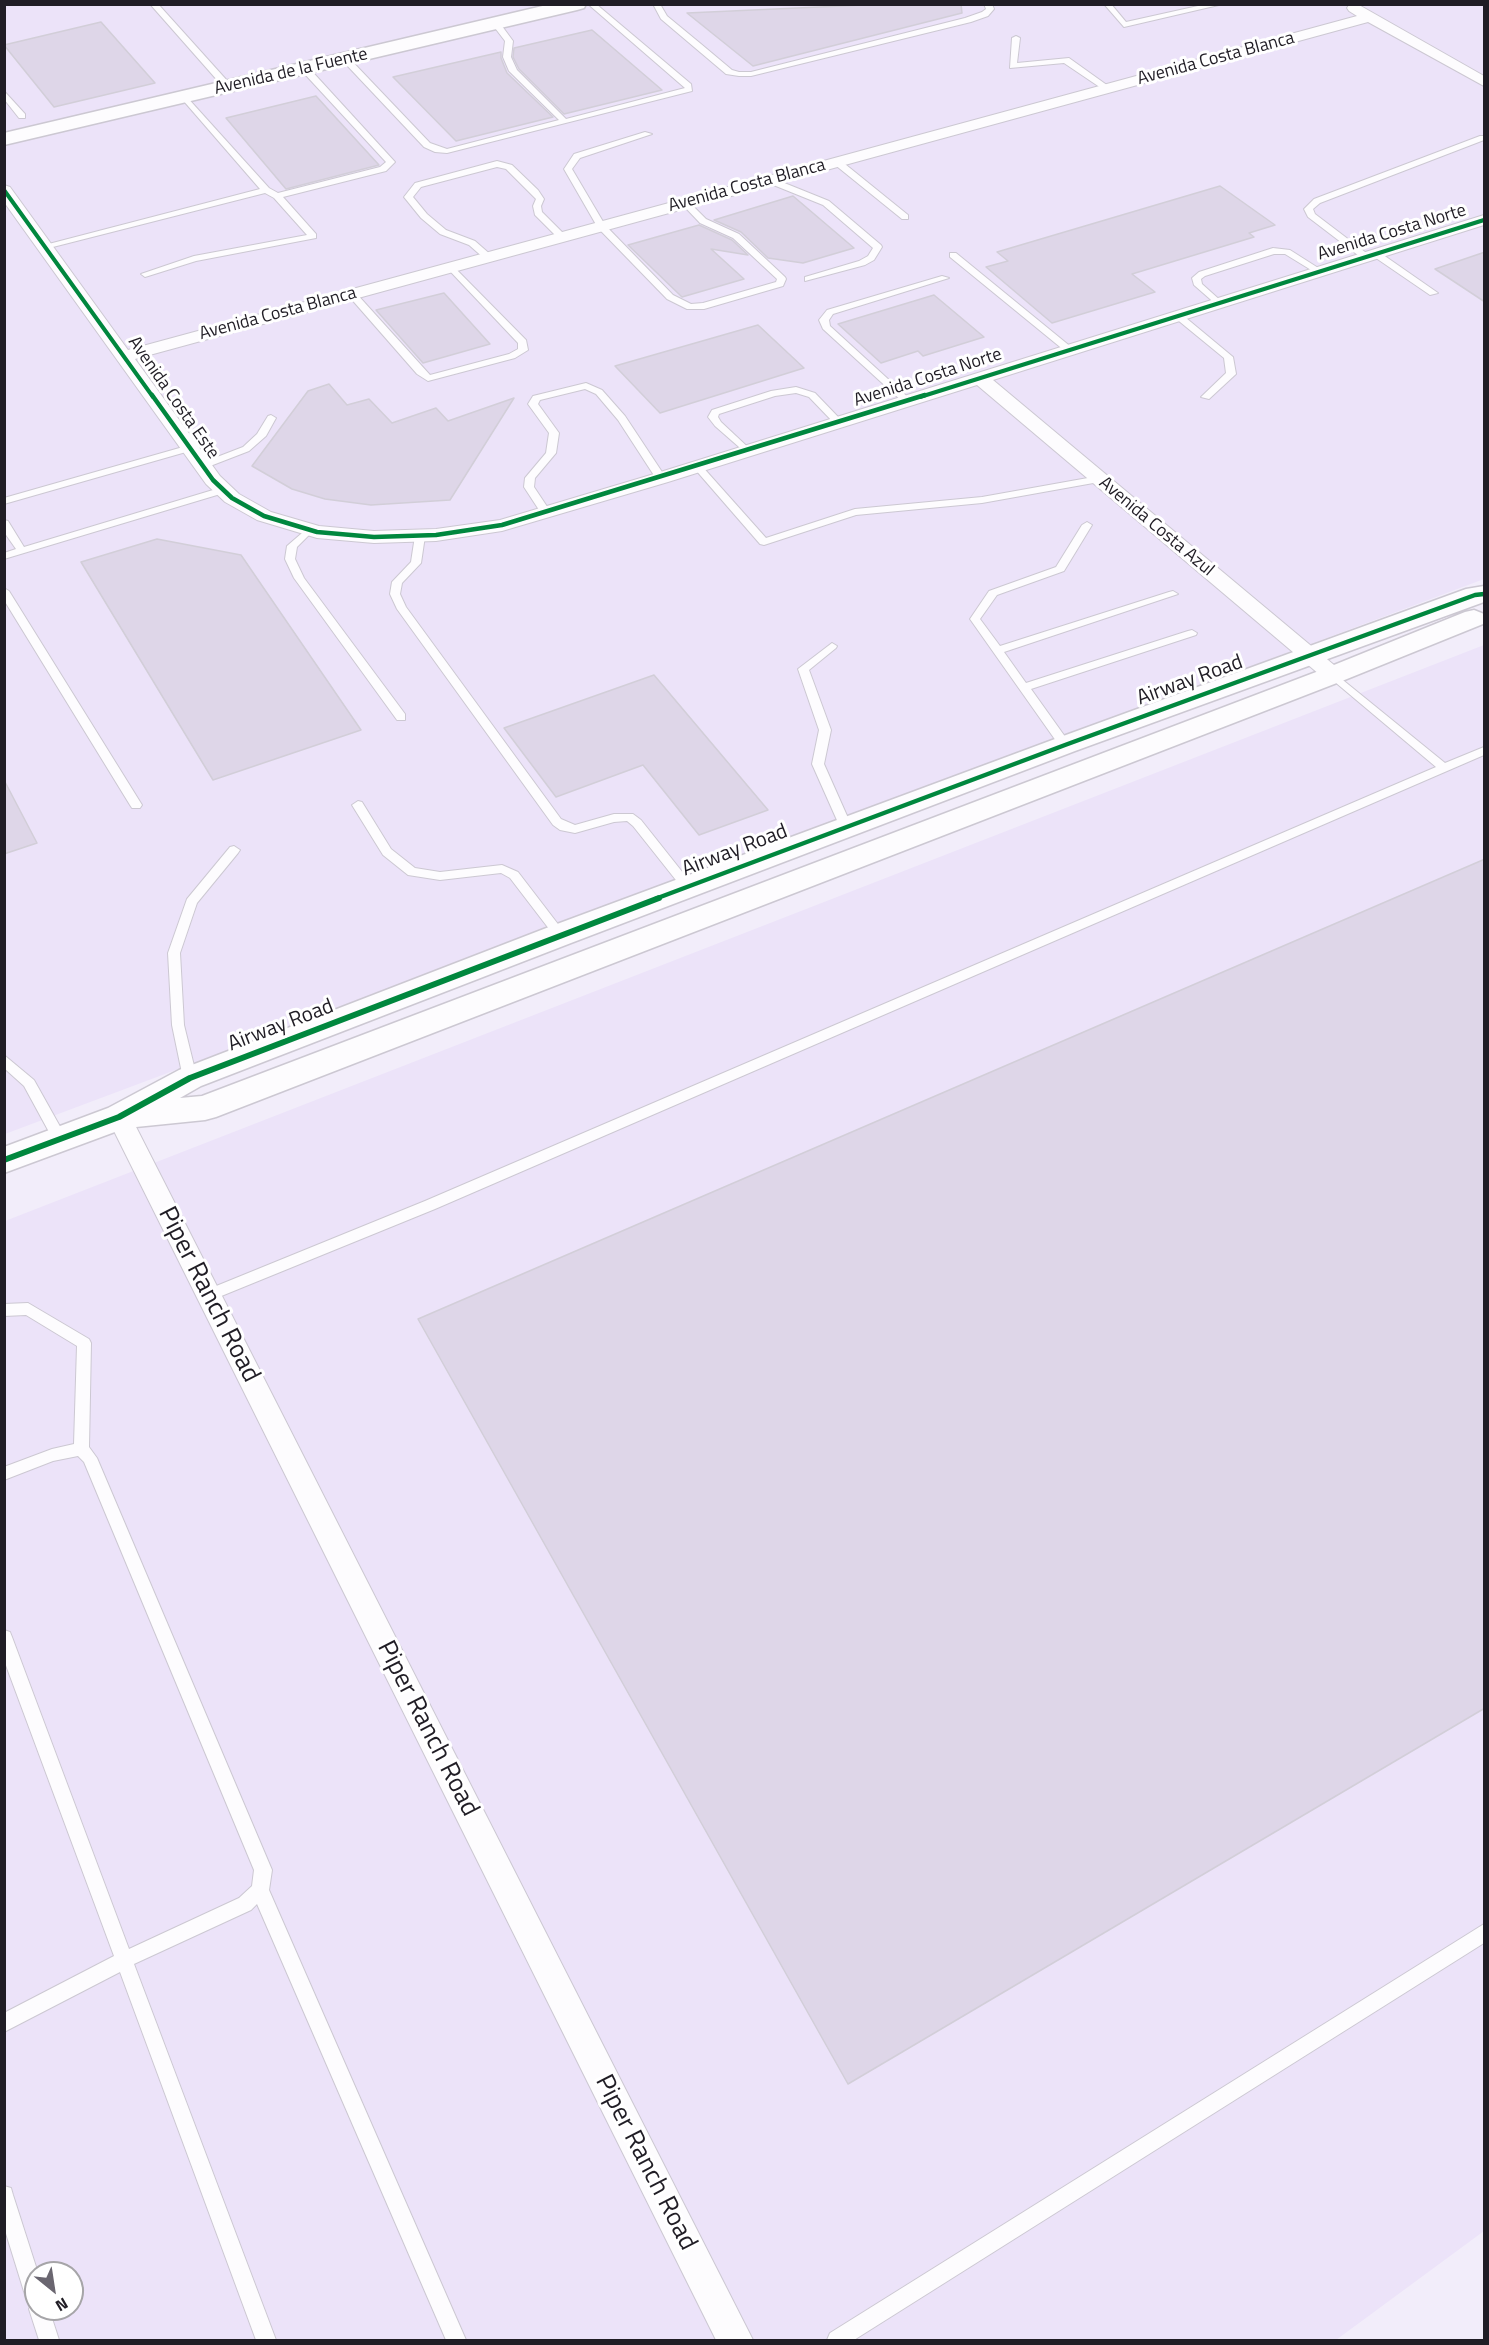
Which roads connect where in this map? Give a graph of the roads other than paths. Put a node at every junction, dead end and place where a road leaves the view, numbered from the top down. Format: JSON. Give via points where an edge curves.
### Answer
{"nodes":[{"id":1,"x":153,"y":4,"type":"edge"},
{"id":2,"x":577,"y":4,"type":"edge"},
{"id":3,"x":591,"y":4,"type":"edge"},
{"id":4,"x":656,"y":4,"type":"edge"},
{"id":5,"x":988,"y":4,"type":"edge"},
{"id":6,"x":1107,"y":4,"type":"edge"},
{"id":7,"x":1220,"y":4,"type":"edge"},
{"id":8,"x":1352,"y":5,"type":"edge"},
{"id":9,"x":1369,"y":17,"type":"junction"},
{"id":10,"x":496,"y":24,"type":"junction"},
{"id":11,"x":1016,"y":38,"type":"dead end"},
{"id":12,"x":345,"y":59,"type":"junction"},
{"id":13,"x":305,"y":69,"type":"junction"},
{"id":14,"x":1485,"y":82,"type":"edge"},
{"id":15,"x":228,"y":87,"type":"junction"},
{"id":16,"x":1107,"y":88,"type":"junction"},
{"id":17,"x":4,"y":93,"type":"edge"},
{"id":18,"x":185,"y":97,"type":"junction"},
{"id":19,"x":22,"y":116,"type":"dead end"},
{"id":20,"x":565,"y":122,"type":"junction"},
{"id":21,"x":648,"y":134,"type":"dead end"},
{"id":22,"x":1483,"y":138,"type":"edge"},
{"id":23,"x":4,"y":139,"type":"edge"},
{"id":24,"x":837,"y":162,"type":"junction"},
{"id":25,"x":769,"y":180,"type":"junction"},
{"id":26,"x":4,"y":190,"type":"edge"},
{"id":27,"x":266,"y":190,"type":"junction"},
{"id":28,"x":277,"y":196,"type":"junction"},
{"id":29,"x":685,"y":203,"type":"junction"},
{"id":30,"x":905,"y":217,"type":"dead end"},
{"id":31,"x":1485,"y":220,"type":"edge"},
{"id":32,"x":601,"y":226,"type":"junction"},
{"id":33,"x":562,"y":237,"type":"junction"},
{"id":34,"x":45,"y":246,"type":"junction"},
{"id":35,"x":952,"y":255,"type":"dead end"},
{"id":36,"x":1371,"y":255,"type":"junction"},
{"id":37,"x":488,"y":257,"type":"junction"},
{"id":38,"x":451,"y":267,"type":"junction"},
{"id":39,"x":1319,"y":271,"type":"junction"},
{"id":40,"x":145,"y":274,"type":"dead end"},
{"id":41,"x":945,"y":278,"type":"dead end"},
{"id":42,"x":808,"y":279,"type":"dead end"},
{"id":43,"x":1433,"y":293,"type":"dead end"},
{"id":44,"x":352,"y":294,"type":"junction"},
{"id":45,"x":1218,"y":303,"type":"junction"},
{"id":46,"x":1177,"y":315,"type":"junction"},
{"id":47,"x":1068,"y":350,"type":"junction"},
{"id":48,"x":125,"y":356,"type":"junction"},
{"id":49,"x":980,"y":378,"type":"junction"},
{"id":50,"x":1206,"y":397,"type":"dead end"},
{"id":51,"x":907,"y":401,"type":"junction"},
{"id":52,"x":271,"y":418,"type":"dead end"},
{"id":53,"x":838,"y":422,"type":"junction"},
{"id":54,"x":190,"y":448,"type":"junction"},
{"id":55,"x":747,"y":451,"type":"junction"},
{"id":56,"x":202,"y":466,"type":"junction"},
{"id":57,"x":697,"y":466,"type":"junction"},
{"id":58,"x":661,"y":478,"type":"junction"},
{"id":59,"x":1099,"y":479,"type":"junction"},
{"id":60,"x":223,"y":490,"type":"junction"},
{"id":61,"x":4,"y":501,"type":"edge"},
{"id":62,"x":545,"y":511,"type":"junction"},
{"id":63,"x":4,"y":523,"type":"edge"},
{"id":64,"x":1087,"y":525,"type":"dead end"},
{"id":65,"x":309,"y":530,"type":"junction"},
{"id":66,"x":420,"y":536,"type":"junction"},
{"id":67,"x":374,"y":537,"type":"joint"},
{"id":68,"x":22,"y":551,"type":"junction"},
{"id":69,"x":4,"y":556,"type":"edge"},
{"id":70,"x":4,"y":591,"type":"edge"},
{"id":71,"x":1173,"y":594,"type":"dead end"},
{"id":72,"x":1485,"y":594,"type":"edge"},
{"id":73,"x":1485,"y":614,"type":"edge"},
{"id":74,"x":1192,"y":633,"type":"dead end"},
{"id":75,"x":832,"y":646,"type":"dead end"},
{"id":76,"x":999,"y":650,"type":"junction"},
{"id":77,"x":1309,"y":655,"type":"junction"},
{"id":78,"x":1333,"y":675,"type":"junction"},
{"id":79,"x":1023,"y":688,"type":"junction"},
{"id":80,"x":401,"y":717,"type":"dead end"},
{"id":81,"x":1065,"y":745,"type":"junction"},
{"id":82,"x":1485,"y":751,"type":"edge"},
{"id":83,"x":1444,"y":768,"type":"junction"},
{"id":84,"x":136,"y":805,"type":"dead end"},
{"id":85,"x":358,"y":805,"type":"dead end"},
{"id":86,"x":846,"y":827,"type":"junction"},
{"id":87,"x":234,"y":850,"type":"dead end"},
{"id":88,"x":687,"y":886,"type":"junction"},
{"id":89,"x":560,"y":935,"type":"junction"},
{"id":90,"x":4,"y":1060,"type":"edge"},
{"id":91,"x":190,"y":1078,"type":"junction"},
{"id":92,"x":119,"y":1117,"type":"junction"},
{"id":93,"x":60,"y":1139,"type":"junction"},
{"id":94,"x":4,"y":1160,"type":"edge"},
{"id":95,"x":209,"y":1296,"type":"junction"},
{"id":96,"x":4,"y":1310,"type":"edge"},
{"id":97,"x":81,"y":1449,"type":"junction"},
{"id":98,"x":4,"y":1473,"type":"edge"},
{"id":99,"x":4,"y":1637,"type":"edge"},
{"id":100,"x":11,"y":1674,"type":"edge"},
{"id":101,"x":260,"y":1890,"type":"junction"},
{"id":102,"x":1485,"y":1934,"type":"edge"},
{"id":103,"x":124,"y":1960,"type":"junction"},
{"id":104,"x":4,"y":2023,"type":"edge"},
{"id":105,"x":4,"y":2195,"type":"edge"},
{"id":106,"x":25,"y":2261,"type":"edge"},
{"id":107,"x":43,"y":2321,"type":"edge"},
{"id":108,"x":49,"y":2340,"type":"edge"},
{"id":109,"x":266,"y":2340,"type":"edge"},
{"id":110,"x":456,"y":2340,"type":"edge"},
{"id":111,"x":735,"y":2340,"type":"edge"},
{"id":112,"x":837,"y":2340,"type":"edge"}],
"edges":[{"from":1,"to":15,"type":"lane"},
{"from":2,"to":10,"type":"street","name":"Avenida de la Fuente"},
{"from":3,"to":20,"type":"lane","via":[[689,89]]},
{"from":4,"to":5,"type":"lane","via":[[663,17],[729,72],[751,74],[968,20],[985,14],[990,9]]},
{"from":6,"to":7,"type":"lane","via":[[1124,25]]},
{"from":8,"to":9,"type":"street"},
{"from":9,"to":14,"type":"street"},
{"from":9,"to":16,"type":"street","name":"Avenida Costa Blanca"},
{"from":10,"to":12,"type":"street","name":"Avenida de la Fuente"},
{"from":10,"to":20,"type":"lane","via":[[509,41],[507,57],[513,70]]},
{"from":11,"to":16,"type":"lane","via":[[1013,66],[1066,60]]},
{"from":12,"to":13,"type":"street","name":"Avenida de la Fuente"},
{"from":12,"to":20,"type":"lane","via":[[427,145],[438,150],[447,152]]},
{"from":13,"to":15,"type":"street","name":"Avenida de la Fuente"},
{"from":13,"to":28,"type":"lane","via":[[391,162],[383,169]]},
{"from":15,"to":18,"type":"street","name":"Avenida de la Fuente"},
{"from":16,"to":24,"type":"street","name":"Avenida Costa Blanca"},
{"from":17,"to":19,"type":"lane"},
{"from":18,"to":23,"type":"street","name":"Avenida de la Fuente"},
{"from":18,"to":27,"type":"lane"},
{"from":21,"to":32,"type":"lane","via":[[577,156],[568,169]]},
{"from":22,"to":36,"type":"lane","via":[[1317,201],[1308,209],[1311,215]]},
{"from":24,"to":25,"type":"street","name":"Avenida Costa Blanca"},
{"from":24,"to":30,"type":"lane"},
{"from":25,"to":29,"type":"street","name":"Avenida Costa Blanca"},
{"from":25,"to":42,"type":"lane","via":[[826,203],[878,247],[862,263]]},
{"from":26,"to":34,"type":"street","name":"Avenida Costa Este"},
{"from":27,"to":28,"type":"lane"},
{"from":27,"to":34,"type":"lane"},
{"from":28,"to":40,"type":"lane","via":[[313,236],[194,259]]},
{"from":29,"to":32,"type":"street","name":"Avenida Costa Blanca"},
{"from":29,"to":32,"type":"lane","via":[[703,221],[736,236],[782,279],[780,284],[690,307],[670,297]]},
{"from":31,"to":36,"type":"street","name":"Avenida Costa Norte"},
{"from":32,"to":33,"type":"street","name":"Avenida Costa Blanca"},
{"from":33,"to":37,"type":"street","name":"Avenida Costa Blanca"},
{"from":33,"to":37,"type":"lane","via":[[538,213],[540,200],[535,192],[508,167],[498,164],[418,185],[408,197],[423,216],[442,232],[472,243]]},
{"from":34,"to":48,"type":"street","name":"Avenida Costa Este"},
{"from":35,"to":47,"type":"lane"},
{"from":36,"to":39,"type":"street","name":"Avenida Costa Norte"},
{"from":36,"to":43,"type":"lane"},
{"from":37,"to":38,"type":"street","name":"Avenida Costa Blanca"},
{"from":38,"to":44,"type":"street","name":"Avenida Costa Blanca"},
{"from":38,"to":44,"type":"lane","via":[[523,342],[523,350],[428,378]]},
{"from":39,"to":45,"type":"street","name":"Avenida Costa Norte"},
{"from":39,"to":45,"type":"lane","via":[[1287,252],[1274,251],[1202,273],[1196,278],[1198,285]]},
{"from":41,"to":51,"type":"lane","via":[[830,312],[824,320],[826,327]]},
{"from":44,"to":48,"type":"street","name":"Avenida Costa Blanca"},
{"from":45,"to":46,"type":"street","name":"Avenida Costa Norte"},
{"from":46,"to":47,"type":"street","name":"Avenida Costa Norte"},
{"from":46,"to":50,"type":"lane","via":[[1228,357],[1231,374]]},
{"from":47,"to":49,"type":"street","name":"Avenida Costa Norte"},
{"from":48,"to":54,"type":"street","name":"Avenida Costa Este"},
{"from":49,"to":51,"type":"street","name":"Avenida Costa Norte"},
{"from":49,"to":59,"type":"street","name":"Avenida Costa Azul"},
{"from":51,"to":53,"type":"street","name":"Avenida Costa Norte"},
{"from":52,"to":56,"type":"lane","via":[[261,436],[246,449]]},
{"from":53,"to":55,"type":"street","name":"Avenida Costa Norte"},
{"from":53,"to":55,"type":"lane","via":[[812,395],[796,390],[715,412],[713,417],[718,424]]},
{"from":54,"to":56,"type":"street","name":"Avenida Costa Este"},
{"from":54,"to":61,"type":"lane"},
{"from":55,"to":57,"type":"street","name":"Avenida Costa Norte"},
{"from":56,"to":60,"type":"street","name":"Avenida Costa Este"},
{"from":57,"to":58,"type":"street","name":"Avenida Costa Norte"},
{"from":57,"to":59,"type":"lane","via":[[764,542],[855,512],[982,500]]},
{"from":58,"to":62,"type":"street","name":"Avenida Costa Norte"},
{"from":58,"to":62,"type":"lane","via":[[622,418],[599,392],[586,386],[536,398],[533,404],[554,433],[551,453],[530,478],[529,487]]},
{"from":59,"to":77,"type":"street","name":"Avenida Costa Azul"},
{"from":60,"to":65,"type":"street","name":"Avenida Costa Este","via":[[264,516]]},
{"from":60,"to":68,"type":"lane"},
{"from":62,"to":66,"type":"street","name":"Avenida Costa Norte","via":[[502,525]]},
{"from":63,"to":68,"type":"lane"},
{"from":64,"to":76,"type":"lane","via":[[1060,569],[993,593],[975,619]]},
{"from":65,"to":67,"type":"street","name":"Avenida Costa Este"},
{"from":65,"to":80,"type":"lane","via":[[292,546],[290,559],[299,578]]},
{"from":66,"to":67,"type":"street","name":"Avenida Costa Norte"},
{"from":66,"to":88,"type":"lane","via":[[416,564],[397,582],[395,594],[401,607],[557,822],[576,829],[629,817]]},
{"from":68,"to":69,"type":"lane"},
{"from":70,"to":84,"type":"lane"},
{"from":71,"to":76,"type":"lane"},
{"from":72,"to":77,"type":"street","name":"Airway Road"},
{"from":73,"to":78,"type":"street","name":"Airway Road"},
{"from":74,"to":79,"type":"lane"},
{"from":75,"to":86,"type":"lane","via":[[803,669],[825,730],[818,764]]},
{"from":76,"to":79,"type":"lane"},
{"from":77,"to":78,"type":"street","name":"Avenida Costa Azul"},
{"from":77,"to":81,"type":"street","name":"Airway Road"},
{"from":78,"to":83,"type":"lane"},
{"from":78,"to":92,"type":"street","name":"Airway Road","via":[[205,1108]]},
{"from":79,"to":81,"type":"lane"},
{"from":81,"to":86,"type":"street","name":"Airway Road"},
{"from":82,"to":83,"type":"lane"},
{"from":83,"to":95,"type":"lane","via":[[440,1201]]},
{"from":85,"to":89,"type":"lane","via":[[387,852],[412,872],[440,876],[502,869],[514,875]]},
{"from":86,"to":88,"type":"street","name":"Airway Road"},
{"from":87,"to":91,"type":"lane","via":[[191,902],[174,952],[178,1025]]},
{"from":88,"to":89,"type":"street","name":"Airway Road"},
{"from":89,"to":91,"type":"street","name":"Airway Road"},
{"from":90,"to":93,"type":"lane","via":[[29,1083]]},
{"from":91,"to":92,"type":"street","name":"Airway Road"},
{"from":92,"to":93,"type":"street","name":"Airway Road"},
{"from":92,"to":95,"type":"street","name":"Piper Ranch Road"},
{"from":93,"to":94,"type":"street","name":"Airway Road"},
{"from":95,"to":111,"type":"street","name":"Piper Ranch Road"},
{"from":96,"to":97,"type":"lane","via":[[28,1309],[84,1343]]},
{"from":97,"to":98,"type":"lane"},
{"from":97,"to":101,"type":"lane","via":[[90,1458],[263,1870]]},
{"from":99,"to":100,"type":"lane"},
{"from":100,"to":103,"type":"lane"},
{"from":101,"to":103,"type":"lane","via":[[245,1904]]},
{"from":101,"to":110,"type":"lane"},
{"from":102,"to":112,"type":"lane"},
{"from":103,"to":104,"type":"lane"},
{"from":103,"to":109,"type":"lane"},
{"from":105,"to":106,"type":"lane"},
{"from":107,"to":108,"type":"lane"}]}
